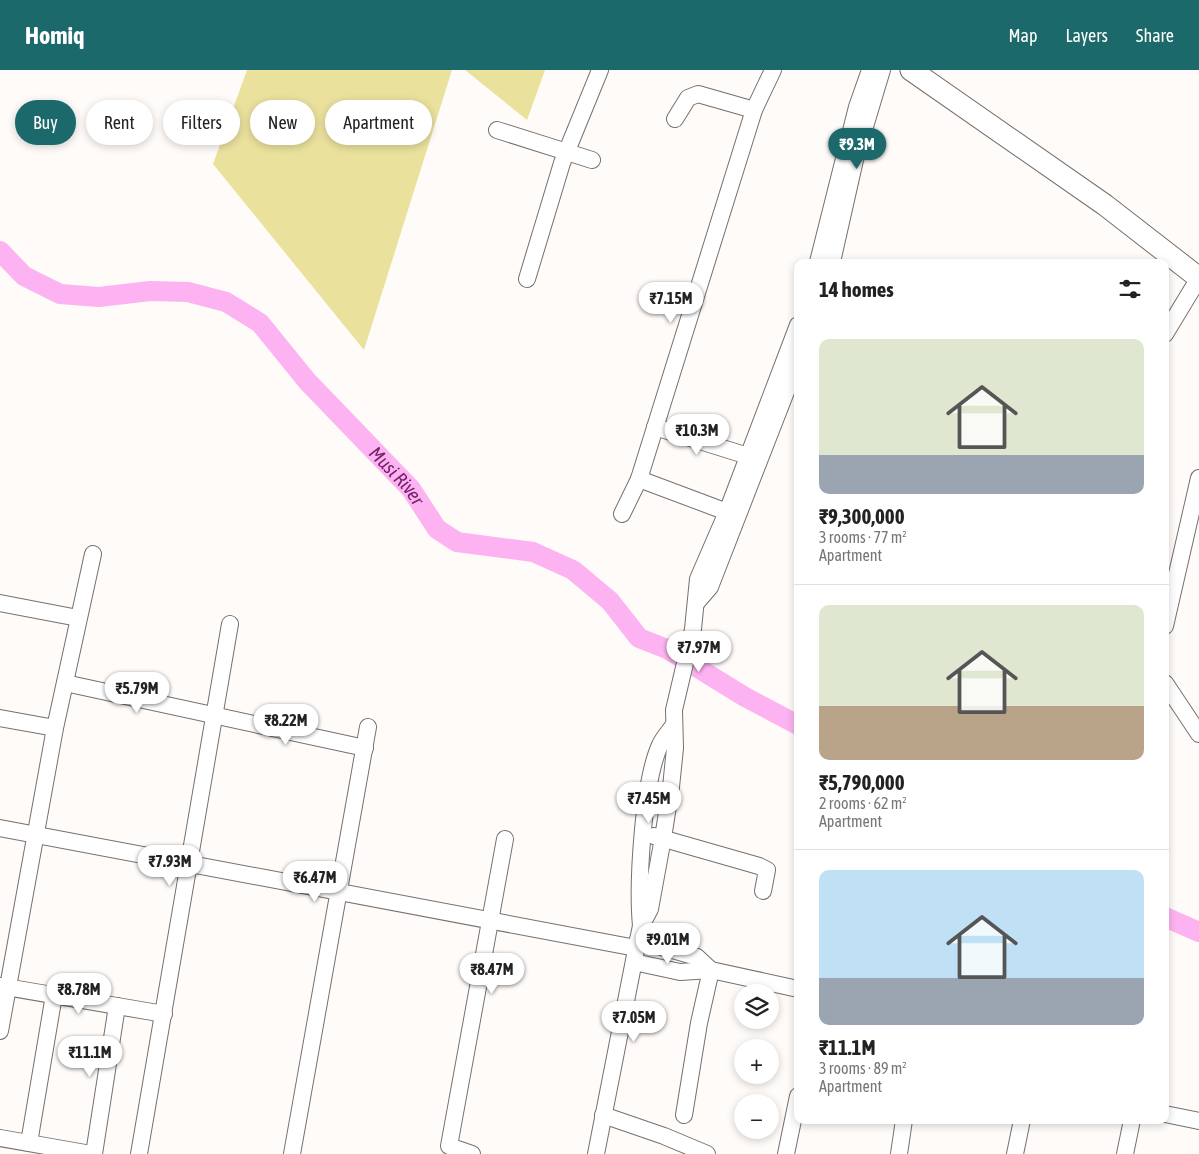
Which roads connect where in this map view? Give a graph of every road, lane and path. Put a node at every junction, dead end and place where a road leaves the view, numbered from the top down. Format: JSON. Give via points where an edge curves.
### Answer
{"nodes":[{"id":1,"x":600,"y":70,"type":"edge"},
{"id":2,"x":773,"y":70,"type":"edge"},
{"id":3,"x":870,"y":70,"type":"edge"},
{"id":4,"x":882,"y":70,"type":"edge"},
{"id":5,"x":911,"y":70,"type":"edge"},
{"id":6,"x":938,"y":70,"type":"edge"},
{"id":7,"x":754,"y":110,"type":"junction"},
{"id":8,"x":675,"y":119,"type":"dead end"},
{"id":9,"x":860,"y":119,"type":"junction"},
{"id":10,"x":498,"y":130,"type":"dead end"},
{"id":11,"x":567,"y":152,"type":"junction"},
{"id":12,"x":592,"y":160,"type":"dead end"},
{"id":13,"x":835,"y":219,"type":"junction"},
{"id":14,"x":819,"y":259,"type":"edge"},
{"id":15,"x":832,"y":259,"type":"edge"},
{"id":16,"x":1199,"y":260,"type":"edge"},
{"id":17,"x":1199,"y":278,"type":"edge"},
{"id":18,"x":527,"y":279,"type":"dead end"},
{"id":19,"x":1169,"y":327,"type":"edge"},
{"id":20,"x":794,"y":359,"type":"edge"},
{"id":21,"x":776,"y":398,"type":"junction"},
{"id":22,"x":655,"y":427,"type":"junction"},
{"id":23,"x":748,"y":456,"type":"junction"},
{"id":24,"x":1199,"y":478,"type":"edge"},
{"id":25,"x":639,"y":479,"type":"junction"},
{"id":26,"x":726,"y":512,"type":"junction"},
{"id":27,"x":622,"y":514,"type":"dead end"},
{"id":28,"x":93,"y":554,"type":"dead end"},
{"id":29,"x":697,"y":602,"type":"junction"},
{"id":30,"x":0,"y":603,"type":"edge"},
{"id":31,"x":1169,"y":609,"type":"edge"},
{"id":32,"x":78,"y":618,"type":"junction"},
{"id":33,"x":230,"y":624,"type":"dead end"},
{"id":34,"x":65,"y":683,"type":"junction"},
{"id":35,"x":1169,"y":689,"type":"edge"},
{"id":36,"x":215,"y":714,"type":"junction"},
{"id":37,"x":0,"y":718,"type":"edge"},
{"id":38,"x":674,"y":718,"type":"junction"},
{"id":39,"x":368,"y":727,"type":"dead end"},
{"id":40,"x":55,"y":728,"type":"junction"},
{"id":41,"x":1199,"y":734,"type":"edge"},
{"id":42,"x":364,"y":748,"type":"junction"},
{"id":43,"x":0,"y":828,"type":"edge"},
{"id":44,"x":36,"y":834,"type":"junction"},
{"id":45,"x":644,"y":835,"type":"junction"},
{"id":46,"x":663,"y":838,"type":"junction"},
{"id":47,"x":505,"y":839,"type":"dead end"},
{"id":48,"x":190,"y":864,"type":"junction"},
{"id":49,"x":764,"y":891,"type":"dead end"},
{"id":50,"x":339,"y":892,"type":"junction"},
{"id":51,"x":490,"y":920,"type":"junction"},
{"id":52,"x":637,"y":944,"type":"junction"},
{"id":53,"x":711,"y":970,"type":"junction"},
{"id":54,"x":4,"y":987,"type":"edge"},
{"id":55,"x":794,"y":988,"type":"edge"},
{"id":56,"x":54,"y":995,"type":"junction"},
{"id":57,"x":117,"y":1006,"type":"junction"},
{"id":58,"x":164,"y":1014,"type":"junction"},
{"id":59,"x":0,"y":1031,"type":"edge"},
{"id":60,"x":604,"y":1115,"type":"junction"},
{"id":61,"x":684,"y":1115,"type":"dead end"},
{"id":62,"x":794,"y":1115,"type":"edge"},
{"id":63,"x":1169,"y":1115,"type":"edge"},
{"id":64,"x":1199,"y":1121,"type":"edge"},
{"id":65,"x":903,"y":1124,"type":"edge"},
{"id":66,"x":1021,"y":1124,"type":"edge"},
{"id":67,"x":1131,"y":1124,"type":"edge"},
{"id":68,"x":0,"y":1138,"type":"edge"},
{"id":69,"x":22,"y":1146,"type":"edge"},
{"id":70,"x":92,"y":1154,"type":"edge"},
{"id":71,"x":139,"y":1154,"type":"edge"},
{"id":72,"x":292,"y":1154,"type":"edge"},
{"id":73,"x":472,"y":1154,"type":"edge"},
{"id":74,"x":596,"y":1154,"type":"edge"},
{"id":75,"x":707,"y":1154,"type":"edge"},
{"id":76,"x":786,"y":1154,"type":"edge"},
{"id":77,"x":899,"y":1154,"type":"edge"},
{"id":78,"x":1015,"y":1154,"type":"edge"},
{"id":79,"x":1125,"y":1154,"type":"edge"}],
"edges":[{"from":1,"to":11,"type":"street"},
{"from":2,"to":7,"type":"street"},
{"from":3,"to":9,"type":"street"},
{"from":4,"to":9,"type":"street"},
{"from":5,"to":17,"type":"main road","via":[[1105,205]]},
{"from":6,"to":16,"type":"main road","via":[[1114,194]]},
{"from":7,"to":8,"type":"street","via":[[698,94],[688,98]]},
{"from":7,"to":22,"type":"street"},
{"from":9,"to":13,"type":"street"},
{"from":10,"to":11,"type":"street"},
{"from":11,"to":12,"type":"street"},
{"from":11,"to":18,"type":"street"},
{"from":13,"to":14,"type":"street"},
{"from":13,"to":15,"type":"street"},
{"from":17,"to":19,"type":"street"},
{"from":20,"to":21,"type":"street"},
{"from":21,"to":23,"type":"street"},
{"from":21,"to":29,"type":"street","via":[[710,587]]},
{"from":22,"to":23,"type":"street"},
{"from":22,"to":25,"type":"street"},
{"from":23,"to":26,"type":"street"},
{"from":24,"to":31,"type":"street"},
{"from":25,"to":26,"type":"street"},
{"from":25,"to":27,"type":"street"},
{"from":26,"to":29,"type":"street","via":[[698,579]]},
{"from":28,"to":32,"type":"street"},
{"from":29,"to":38,"type":"street"},
{"from":30,"to":32,"type":"street"},
{"from":32,"to":34,"type":"street"},
{"from":33,"to":36,"type":"street"},
{"from":34,"to":36,"type":"street"},
{"from":34,"to":40,"type":"street"},
{"from":35,"to":41,"type":"street"},
{"from":36,"to":42,"type":"street"},
{"from":36,"to":48,"type":"street"},
{"from":37,"to":40,"type":"street"},
{"from":38,"to":45,"type":"street","via":[[653,766]]},
{"from":38,"to":46,"type":"street","via":[[672,787]]},
{"from":39,"to":42,"type":"street"},
{"from":40,"to":44,"type":"street"},
{"from":42,"to":50,"type":"street"},
{"from":43,"to":44,"type":"street"},
{"from":44,"to":48,"type":"street"},
{"from":44,"to":54,"type":"street"},
{"from":45,"to":46,"type":"street"},
{"from":45,"to":52,"type":"street"},
{"from":46,"to":49,"type":"street","via":[[767,870]]},
{"from":46,"to":52,"type":"street","via":[[650,909]]},
{"from":47,"to":51,"type":"street"},
{"from":48,"to":50,"type":"street"},
{"from":48,"to":58,"type":"street"},
{"from":50,"to":51,"type":"street"},
{"from":50,"to":72,"type":"street"},
{"from":51,"to":52,"type":"street"},
{"from":51,"to":73,"type":"street","via":[[449,1146]]},
{"from":52,"to":53,"type":"street","via":[[697,956]]},
{"from":52,"to":53,"type":"street","via":[[680,972]]},
{"from":52,"to":60,"type":"street"},
{"from":53,"to":55,"type":"street"},
{"from":53,"to":61,"type":"street"},
{"from":54,"to":56,"type":"street"},
{"from":54,"to":59,"type":"street"},
{"from":56,"to":57,"type":"street"},
{"from":56,"to":69,"type":"street"},
{"from":57,"to":58,"type":"street"},
{"from":57,"to":70,"type":"street"},
{"from":58,"to":71,"type":"street"},
{"from":60,"to":74,"type":"street"},
{"from":60,"to":75,"type":"street"},
{"from":62,"to":76,"type":"street"},
{"from":63,"to":64,"type":"street"},
{"from":65,"to":77,"type":"street"},
{"from":66,"to":78,"type":"street"},
{"from":67,"to":79,"type":"street"},
{"from":68,"to":69,"type":"street"},
{"from":69,"to":70,"type":"street"}]}
